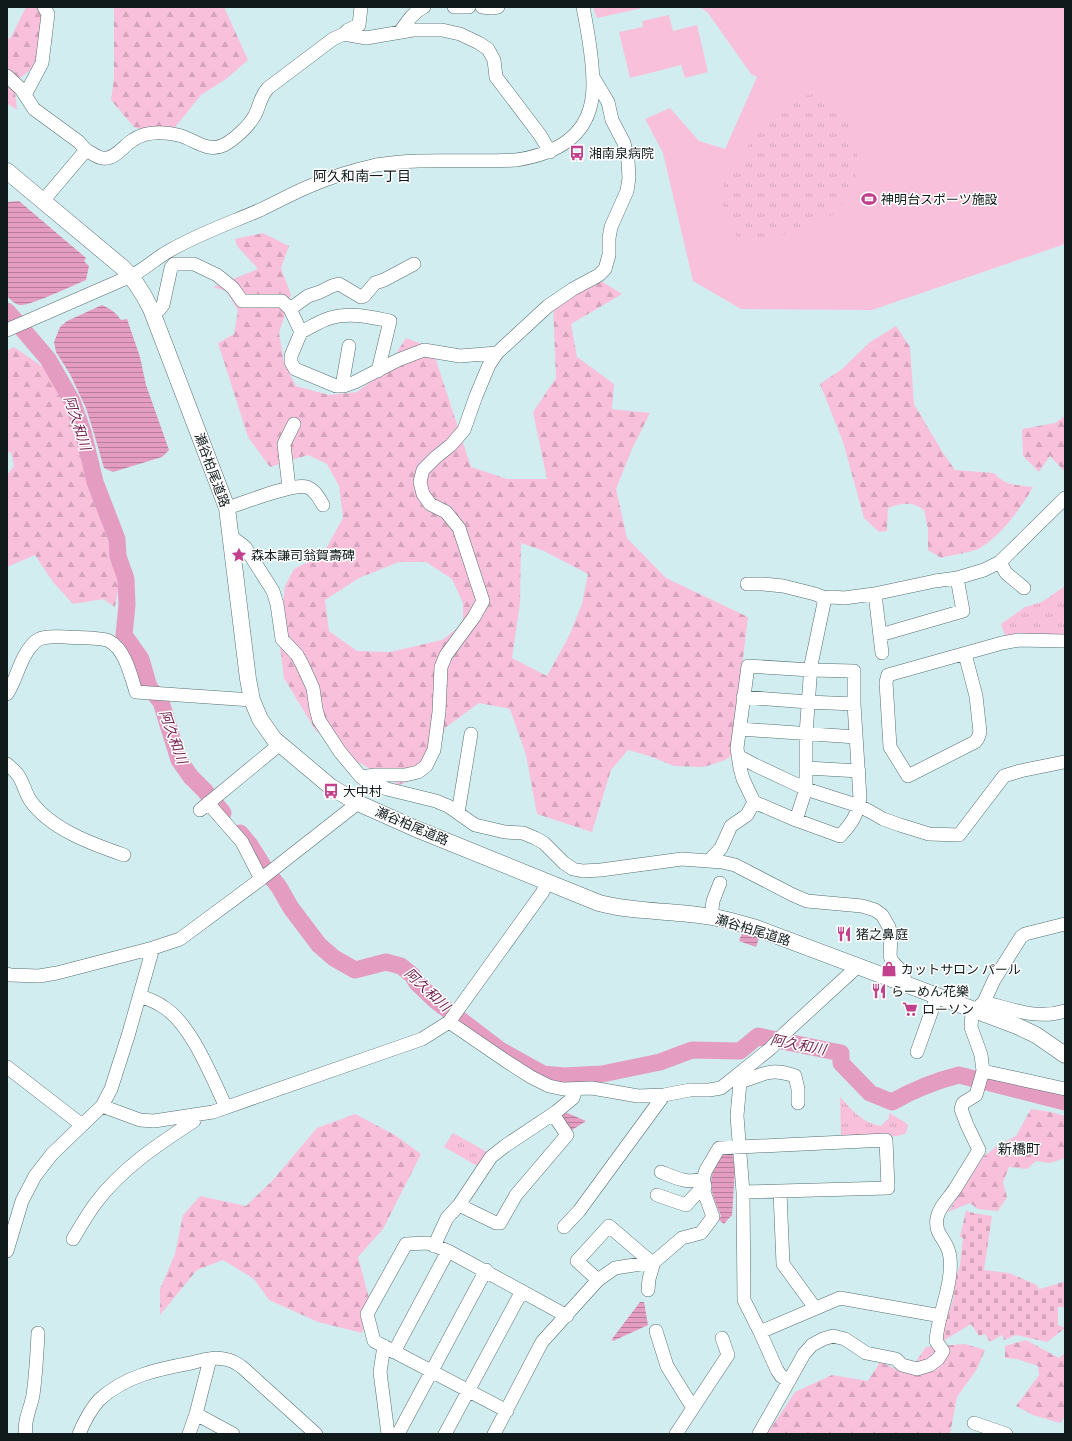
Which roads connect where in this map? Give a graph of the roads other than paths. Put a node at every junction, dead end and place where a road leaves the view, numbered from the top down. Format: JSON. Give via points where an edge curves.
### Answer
{"nodes":[{"id":1,"x":44,"y":7,"type":"edge"},
{"id":2,"x":361,"y":7,"type":"edge"},
{"id":3,"x":424,"y":7,"type":"edge"},
{"id":4,"x":454,"y":7,"type":"edge"},
{"id":5,"x":468,"y":7,"type":"edge"},
{"id":6,"x":482,"y":7,"type":"edge"},
{"id":7,"x":498,"y":7,"type":"edge"},
{"id":8,"x":583,"y":7,"type":"edge"},
{"id":9,"x":400,"y":32,"type":"junction"},
{"id":10,"x":344,"y":34,"type":"junction"},
{"id":11,"x":7,"y":76,"type":"edge"},
{"id":12,"x":593,"y":77,"type":"junction"},
{"id":13,"x":25,"y":95,"type":"junction"},
{"id":14,"x":86,"y":150,"type":"junction"},
{"id":15,"x":550,"y":152,"type":"junction"},
{"id":16,"x":7,"y":171,"type":"edge"},
{"id":17,"x":44,"y":201,"type":"junction"},
{"id":18,"x":414,"y":264,"type":"dead end"},
{"id":19,"x":131,"y":276,"type":"junction"},
{"id":20,"x":290,"y":309,"type":"junction"},
{"id":21,"x":153,"y":313,"type":"junction"},
{"id":22,"x":10,"y":329,"type":"edge"},
{"id":23,"x":301,"y":332,"type":"junction"},
{"id":24,"x":349,"y":346,"type":"dead end"},
{"id":25,"x":497,"y":353,"type":"junction"},
{"id":26,"x":378,"y":371,"type":"junction"},
{"id":27,"x":342,"y":386,"type":"junction"},
{"id":28,"x":294,"y":424,"type":"dead end"},
{"id":29,"x":289,"y":488,"type":"junction"},
{"id":30,"x":1065,"y":498,"type":"edge"},
{"id":31,"x":323,"y":505,"type":"dead end"},
{"id":32,"x":227,"y":508,"type":"junction"},
{"id":33,"x":231,"y":536,"type":"junction"},
{"id":34,"x":1000,"y":562,"type":"junction"},
{"id":35,"x":957,"y":578,"type":"junction"},
{"id":36,"x":748,"y":584,"type":"dead end"},
{"id":37,"x":1024,"y":588,"type":"dead end"},
{"id":38,"x":875,"y":594,"type":"junction"},
{"id":39,"x":825,"y":598,"type":"junction"},
{"id":40,"x":880,"y":635,"type":"junction"},
{"id":41,"x":1065,"y":641,"type":"edge"},
{"id":42,"x":882,"y":653,"type":"dead end"},
{"id":43,"x":965,"y":654,"type":"junction"},
{"id":44,"x":811,"y":670,"type":"junction"},
{"id":45,"x":7,"y":694,"type":"edge"},
{"id":46,"x":744,"y":697,"type":"junction"},
{"id":47,"x":252,"y":700,"type":"junction"},
{"id":48,"x":808,"y":702,"type":"junction"},
{"id":49,"x":854,"y":704,"type":"junction"},
{"id":50,"x":740,"y":729,"type":"junction"},
{"id":51,"x":471,"y":734,"type":"dead end"},
{"id":52,"x":806,"y":734,"type":"junction"},
{"id":53,"x":856,"y":737,"type":"junction"},
{"id":54,"x":280,"y":744,"type":"junction"},
{"id":55,"x":738,"y":756,"type":"junction"},
{"id":56,"x":1064,"y":762,"type":"dead end"},
{"id":57,"x":7,"y":764,"type":"edge"},
{"id":58,"x":807,"y":768,"type":"junction"},
{"id":59,"x":859,"y":771,"type":"junction"},
{"id":60,"x":361,"y":777,"type":"junction"},
{"id":61,"x":806,"y":788,"type":"junction"},
{"id":62,"x":754,"y":802,"type":"junction"},
{"id":63,"x":358,"y":803,"type":"junction"},
{"id":64,"x":859,"y":806,"type":"junction"},
{"id":65,"x":458,"y":812,"type":"junction"},
{"id":66,"x":796,"y":820,"type":"junction"},
{"id":67,"x":124,"y":855,"type":"dead end"},
{"id":68,"x":710,"y":860,"type":"junction"},
{"id":69,"x":266,"y":875,"type":"junction"},
{"id":70,"x":547,"y":883,"type":"junction"},
{"id":71,"x":720,"y":883,"type":"dead end"},
{"id":72,"x":711,"y":916,"type":"junction"},
{"id":73,"x":1065,"y":924,"type":"edge"},
{"id":74,"x":153,"y":948,"type":"junction"},
{"id":75,"x":856,"y":966,"type":"junction"},
{"id":76,"x":8,"y":976,"type":"edge"},
{"id":77,"x":907,"y":985,"type":"junction"},
{"id":78,"x":140,"y":996,"type":"junction"},
{"id":79,"x":937,"y":996,"type":"junction"},
{"id":80,"x":979,"y":1006,"type":"junction"},
{"id":81,"x":1065,"y":1011,"type":"edge"},
{"id":82,"x":453,"y":1016,"type":"junction"},
{"id":83,"x":917,"y":1052,"type":"dead end"},
{"id":84,"x":1065,"y":1055,"type":"edge"},
{"id":85,"x":7,"y":1067,"type":"edge"},
{"id":86,"x":982,"y":1072,"type":"junction"},
{"id":87,"x":738,"y":1078,"type":"junction"},
{"id":88,"x":576,"y":1089,"type":"junction"},
{"id":89,"x":1065,"y":1089,"type":"edge"},
{"id":90,"x":664,"y":1095,"type":"junction"},
{"id":91,"x":798,"y":1103,"type":"dead end"},
{"id":92,"x":102,"y":1106,"type":"junction"},
{"id":93,"x":226,"y":1107,"type":"junction"},
{"id":94,"x":553,"y":1114,"type":"junction"},
{"id":95,"x":196,"y":1115,"type":"junction"},
{"id":96,"x":82,"y":1125,"type":"junction"},
{"id":97,"x":739,"y":1147,"type":"junction"},
{"id":98,"x":661,"y":1172,"type":"dead end"},
{"id":99,"x":704,"y":1186,"type":"junction"},
{"id":100,"x":743,"y":1192,"type":"junction"},
{"id":101,"x":780,"y":1192,"type":"junction"},
{"id":102,"x":657,"y":1195,"type":"dead end"},
{"id":103,"x":459,"y":1205,"type":"junction"},
{"id":104,"x":564,"y":1227,"type":"dead end"},
{"id":105,"x":10,"y":1231,"type":"edge"},
{"id":106,"x":73,"y":1238,"type":"dead end"},
{"id":107,"x":434,"y":1246,"type":"junction"},
{"id":108,"x":7,"y":1251,"type":"edge"},
{"id":109,"x":448,"y":1251,"type":"junction"},
{"id":110,"x":653,"y":1262,"type":"junction"},
{"id":111,"x":486,"y":1270,"type":"junction"},
{"id":112,"x":598,"y":1280,"type":"junction"},
{"id":113,"x":648,"y":1290,"type":"dead end"},
{"id":114,"x":522,"y":1291,"type":"junction"},
{"id":115,"x":815,"y":1308,"type":"junction"},
{"id":116,"x":567,"y":1316,"type":"junction"},
{"id":117,"x":941,"y":1316,"type":"junction"},
{"id":118,"x":656,"y":1331,"type":"dead end"},
{"id":119,"x":760,"y":1332,"type":"junction"},
{"id":120,"x":38,"y":1333,"type":"dead end"},
{"id":121,"x":722,"y":1338,"type":"dead end"},
{"id":122,"x":389,"y":1349,"type":"junction"},
{"id":123,"x":210,"y":1359,"type":"junction"},
{"id":124,"x":432,"y":1371,"type":"junction"},
{"id":125,"x":789,"y":1381,"type":"junction"},
{"id":126,"x":469,"y":1391,"type":"junction"},
{"id":127,"x":693,"y":1408,"type":"junction"},
{"id":128,"x":507,"y":1411,"type":"junction"},
{"id":129,"x":196,"y":1414,"type":"junction"},
{"id":130,"x":974,"y":1423,"type":"dead end"},
{"id":131,"x":26,"y":1434,"type":"edge"},
{"id":132,"x":79,"y":1434,"type":"edge"},
{"id":133,"x":189,"y":1434,"type":"edge"},
{"id":134,"x":233,"y":1434,"type":"edge"},
{"id":135,"x":316,"y":1434,"type":"edge"},
{"id":136,"x":388,"y":1434,"type":"edge"},
{"id":137,"x":398,"y":1434,"type":"edge"},
{"id":138,"x":445,"y":1434,"type":"edge"},
{"id":139,"x":494,"y":1434,"type":"edge"},
{"id":140,"x":676,"y":1434,"type":"edge"},
{"id":141,"x":759,"y":1434,"type":"edge"},
{"id":142,"x":1006,"y":1434,"type":"edge"}],
"edges":[{"from":1,"to":13,"type":"street","via":[[48,14],[42,63]]},
{"from":2,"to":10,"type":"street","via":[[358,25]]},
{"from":3,"to":9,"type":"street","via":[[411,16]]},
{"from":4,"to":5,"type":"street"},
{"from":6,"to":7,"type":"street"},
{"from":8,"to":12,"type":"street"},
{"from":9,"to":10,"type":"street","via":[[366,38]]},
{"from":9,"to":15,"type":"street","via":[[442,30],[460,34],[488,49],[494,60],[496,77]]},
{"from":10,"to":14,"type":"street","via":[[332,39],[268,88],[262,94],[255,116],[247,126],[218,148],[210,148],[179,135],[161,133],[147,134],[134,139],[114,156],[103,158]]},
{"from":11,"to":13,"type":"street"},
{"from":12,"to":15,"type":"street","via":[[591,104],[587,116],[574,136]]},
{"from":12,"to":25,"type":"street","via":[[608,102],[628,161],[627,191],[611,227],[608,238],[609,255],[605,268],[599,275],[572,289],[548,306]]},
{"from":13,"to":14,"type":"street","via":[[34,110],[79,142]]},
{"from":14,"to":17,"type":"street"},
{"from":15,"to":19,"type":"street","via":[[516,160],[396,162],[352,172],[308,187],[182,244]]},
{"from":16,"to":17,"type":"main road","name":"瀬谷柏尾道路"},
{"from":17,"to":19,"type":"main road","name":"瀬谷柏尾道路"},
{"from":18,"to":20,"type":"street","via":[[375,283],[364,296],[361,297],[339,284],[308,296]]},
{"from":19,"to":21,"type":"main road","name":"瀬谷柏尾道路","via":[[143,292]]},
{"from":19,"to":22,"type":"street"},
{"from":20,"to":21,"type":"street","via":[[282,301],[242,300],[233,288],[217,275],[194,264],[184,263],[174,264],[171,268],[163,305]]},
{"from":20,"to":23,"type":"street"},
{"from":21,"to":32,"type":"main road","name":"瀬谷柏尾道路"},
{"from":23,"to":26,"type":"street","via":[[340,316],[363,315],[390,321]]},
{"from":23,"to":27,"type":"street","via":[[291,356],[295,369],[336,386]]},
{"from":24,"to":27,"type":"street"},
{"from":25,"to":26,"type":"street","via":[[460,356],[424,350]]},
{"from":25,"to":60,"type":"street","via":[[489,365],[464,430],[423,470],[420,482],[423,494],[430,504],[446,512],[459,528],[482,601],[474,617],[446,655],[441,667],[434,750],[426,766],[418,772],[405,775]]},
{"from":26,"to":27,"type":"street"},
{"from":28,"to":29,"type":"street","via":[[284,444]]},
{"from":29,"to":31,"type":"street","via":[[308,488],[318,495]]},
{"from":29,"to":32,"type":"street"},
{"from":30,"to":34,"type":"street"},
{"from":32,"to":33,"type":"main road","name":"瀬谷柏尾道路"},
{"from":33,"to":47,"type":"main road","name":"瀬谷柏尾道路"},
{"from":33,"to":60,"type":"street","via":[[245,547],[273,591],[278,604],[282,639],[297,655],[313,688],[319,720],[340,752]]},
{"from":34,"to":35,"type":"street"},
{"from":34,"to":37,"type":"street","via":[[1006,573]]},
{"from":35,"to":38,"type":"street"},
{"from":35,"to":40,"type":"street","via":[[963,611]]},
{"from":36,"to":39,"type":"street","via":[[783,586]]},
{"from":38,"to":39,"type":"street"},
{"from":38,"to":40,"type":"street"},
{"from":39,"to":44,"type":"street"},
{"from":40,"to":42,"type":"street"},
{"from":41,"to":43,"type":"street","via":[[1013,641]]},
{"from":43,"to":43,"type":"street","via":[[888,675],[886,682],[890,747],[908,776],[978,738],[980,732],[976,696]]},
{"from":44,"to":46,"type":"street","via":[[748,666]]},
{"from":44,"to":48,"type":"street"},
{"from":44,"to":49,"type":"street","via":[[854,671]]},
{"from":45,"to":47,"type":"street","via":[[27,650],[38,640],[51,636],[109,640],[126,660],[136,692]]},
{"from":46,"to":48,"type":"street"},
{"from":46,"to":50,"type":"street"},
{"from":47,"to":54,"type":"main road","name":"瀬谷柏尾道路","via":[[260,719]]},
{"from":48,"to":49,"type":"street"},
{"from":48,"to":52,"type":"street"},
{"from":49,"to":53,"type":"street"},
{"from":50,"to":52,"type":"street"},
{"from":50,"to":55,"type":"street"},
{"from":51,"to":65,"type":"street"},
{"from":52,"to":53,"type":"street"},
{"from":52,"to":58,"type":"street"},
{"from":53,"to":59,"type":"street"},
{"from":54,"to":63,"type":"main road","name":"瀬谷柏尾道路","via":[[331,787]]},
{"from":54,"to":69,"type":"street","via":[[204,807],[242,842]]},
{"from":55,"to":61,"type":"street"},
{"from":55,"to":62,"type":"street","via":[[743,779]]},
{"from":56,"to":64,"type":"street","via":[[1004,776],[959,834],[929,834],[882,819]]},
{"from":57,"to":67,"type":"street","via":[[17,774],[30,800],[45,816],[89,843]]},
{"from":58,"to":59,"type":"street"},
{"from":58,"to":61,"type":"street"},
{"from":59,"to":64,"type":"street"},
{"from":60,"to":65,"type":"street","via":[[387,789],[436,801]]},
{"from":61,"to":64,"type":"street"},
{"from":61,"to":66,"type":"street"},
{"from":62,"to":66,"type":"street"},
{"from":62,"to":68,"type":"street","via":[[747,815],[731,826],[721,848]]},
{"from":63,"to":69,"type":"street"},
{"from":63,"to":70,"type":"main road","name":"瀬谷柏尾道路"},
{"from":64,"to":66,"type":"street","via":[[852,823],[840,836]]},
{"from":65,"to":68,"type":"street","via":[[475,825],[523,833],[535,838],[544,843],[564,863],[573,869],[583,871],[682,859]]},
{"from":68,"to":77,"type":"street","via":[[735,865],[807,901],[862,906],[875,910],[889,926],[890,956],[902,972]]},
{"from":69,"to":74,"type":"street","via":[[180,939]]},
{"from":70,"to":72,"type":"main road","name":"瀬谷柏尾道路","via":[[618,908]]},
{"from":70,"to":82,"type":"street"},
{"from":71,"to":72,"type":"street","via":[[713,901]]},
{"from":72,"to":75,"type":"main road","name":"瀬谷柏尾道路","via":[[756,928]]},
{"from":73,"to":80,"type":"street","via":[[1021,937]]},
{"from":74,"to":76,"type":"street","via":[[57,973]]},
{"from":74,"to":78,"type":"street"},
{"from":75,"to":77,"type":"main road","name":"瀬谷柏尾道路"},
{"from":75,"to":87,"type":"street"},
{"from":77,"to":79,"type":"main road","name":"瀬谷柏尾道路"},
{"from":78,"to":92,"type":"street","via":[[119,1069]]},
{"from":78,"to":93,"type":"street","via":[[166,1008],[182,1024]]},
{"from":79,"to":80,"type":"main road","name":"瀬谷柏尾道路"},
{"from":79,"to":83,"type":"street"},
{"from":80,"to":81,"type":"street","via":[[1044,1016]]},
{"from":80,"to":84,"type":"main road","name":"瀬谷柏尾道路","via":[[1036,1035]]},
{"from":80,"to":86,"type":"street","via":[[972,1013],[971,1027],[982,1055]]},
{"from":82,"to":88,"type":"street","via":[[531,1077],[549,1086]]},
{"from":82,"to":93,"type":"street","via":[[422,1039]]},
{"from":85,"to":96,"type":"street"},
{"from":86,"to":89,"type":"street"},
{"from":86,"to":117,"type":"street","via":[[976,1095],[963,1103],[961,1109],[979,1150],[938,1216],[936,1229],[948,1246],[950,1258],[947,1292]]},
{"from":87,"to":90,"type":"street","via":[[721,1088]]},
{"from":87,"to":91,"type":"street","via":[[749,1080],[768,1072],[782,1072],[795,1076]]},
{"from":87,"to":97,"type":"street"},
{"from":88,"to":90,"type":"street","via":[[592,1088],[638,1096]]},
{"from":88,"to":94,"type":"street","via":[[574,1098]]},
{"from":90,"to":104,"type":"street","via":[[579,1211]]},
{"from":92,"to":95,"type":"street","via":[[140,1120],[154,1121]]},
{"from":92,"to":96,"type":"street"},
{"from":93,"to":95,"type":"street"},
{"from":94,"to":103,"type":"street","via":[[491,1158]]},
{"from":94,"to":103,"type":"street","via":[[567,1135],[516,1195],[500,1223]]},
{"from":95,"to":106,"type":"street","via":[[194,1121],[154,1147],[107,1188]]},
{"from":96,"to":105,"type":"street","via":[[52,1154],[35,1176]]},
{"from":97,"to":99,"type":"street","via":[[719,1148],[706,1170]]},
{"from":97,"to":100,"type":"street"},
{"from":97,"to":101,"type":"street","via":[[886,1140],[888,1188]]},
{"from":98,"to":99,"type":"street"},
{"from":99,"to":102,"type":"street","via":[[686,1205]]},
{"from":99,"to":110,"type":"street","via":[[713,1217],[701,1233],[682,1238]]},
{"from":100,"to":101,"type":"street"},
{"from":100,"to":119,"type":"street","via":[[744,1300]]},
{"from":101,"to":115,"type":"street","via":[[783,1264]]},
{"from":103,"to":107,"type":"street","via":[[448,1218]]},
{"from":105,"to":108,"type":"street"},
{"from":107,"to":109,"type":"street"},
{"from":107,"to":122,"type":"street","via":[[428,1243],[406,1244],[367,1314],[374,1341]]},
{"from":109,"to":111,"type":"street"},
{"from":109,"to":122,"type":"street"},
{"from":110,"to":112,"type":"street","via":[[615,1268]]},
{"from":110,"to":112,"type":"street","via":[[609,1226],[577,1261]]},
{"from":110,"to":113,"type":"street"},
{"from":111,"to":114,"type":"street"},
{"from":111,"to":124,"type":"street"},
{"from":112,"to":116,"type":"street"},
{"from":114,"to":116,"type":"street"},
{"from":114,"to":126,"type":"street"},
{"from":115,"to":117,"type":"street","via":[[840,1298]]},
{"from":115,"to":119,"type":"street"},
{"from":116,"to":128,"type":"street","via":[[542,1342]]},
{"from":117,"to":125,"type":"street","via":[[936,1341],[943,1351],[930,1365],[918,1369],[902,1365],[896,1359],[866,1353],[833,1336],[823,1338],[812,1345]]},
{"from":118,"to":127,"type":"street","via":[[667,1366]]},
{"from":119,"to":125,"type":"street","via":[[776,1370]]},
{"from":120,"to":131,"type":"street","via":[[37,1362],[25,1427]]},
{"from":121,"to":127,"type":"street","via":[[728,1355]]},
{"from":122,"to":124,"type":"street"},
{"from":122,"to":136,"type":"street","via":[[380,1372]]},
{"from":123,"to":129,"type":"street"},
{"from":123,"to":132,"type":"street","via":[[140,1375],[112,1390],[90,1411]]},
{"from":123,"to":135,"type":"street","via":[[224,1358],[234,1361]]},
{"from":124,"to":126,"type":"street"},
{"from":124,"to":137,"type":"street"},
{"from":125,"to":141,"type":"street"},
{"from":126,"to":128,"type":"street"},
{"from":126,"to":138,"type":"street"},
{"from":127,"to":140,"type":"street"},
{"from":128,"to":139,"type":"street"},
{"from":129,"to":133,"type":"street"},
{"from":129,"to":134,"type":"street"},
{"from":130,"to":142,"type":"street"}]}
